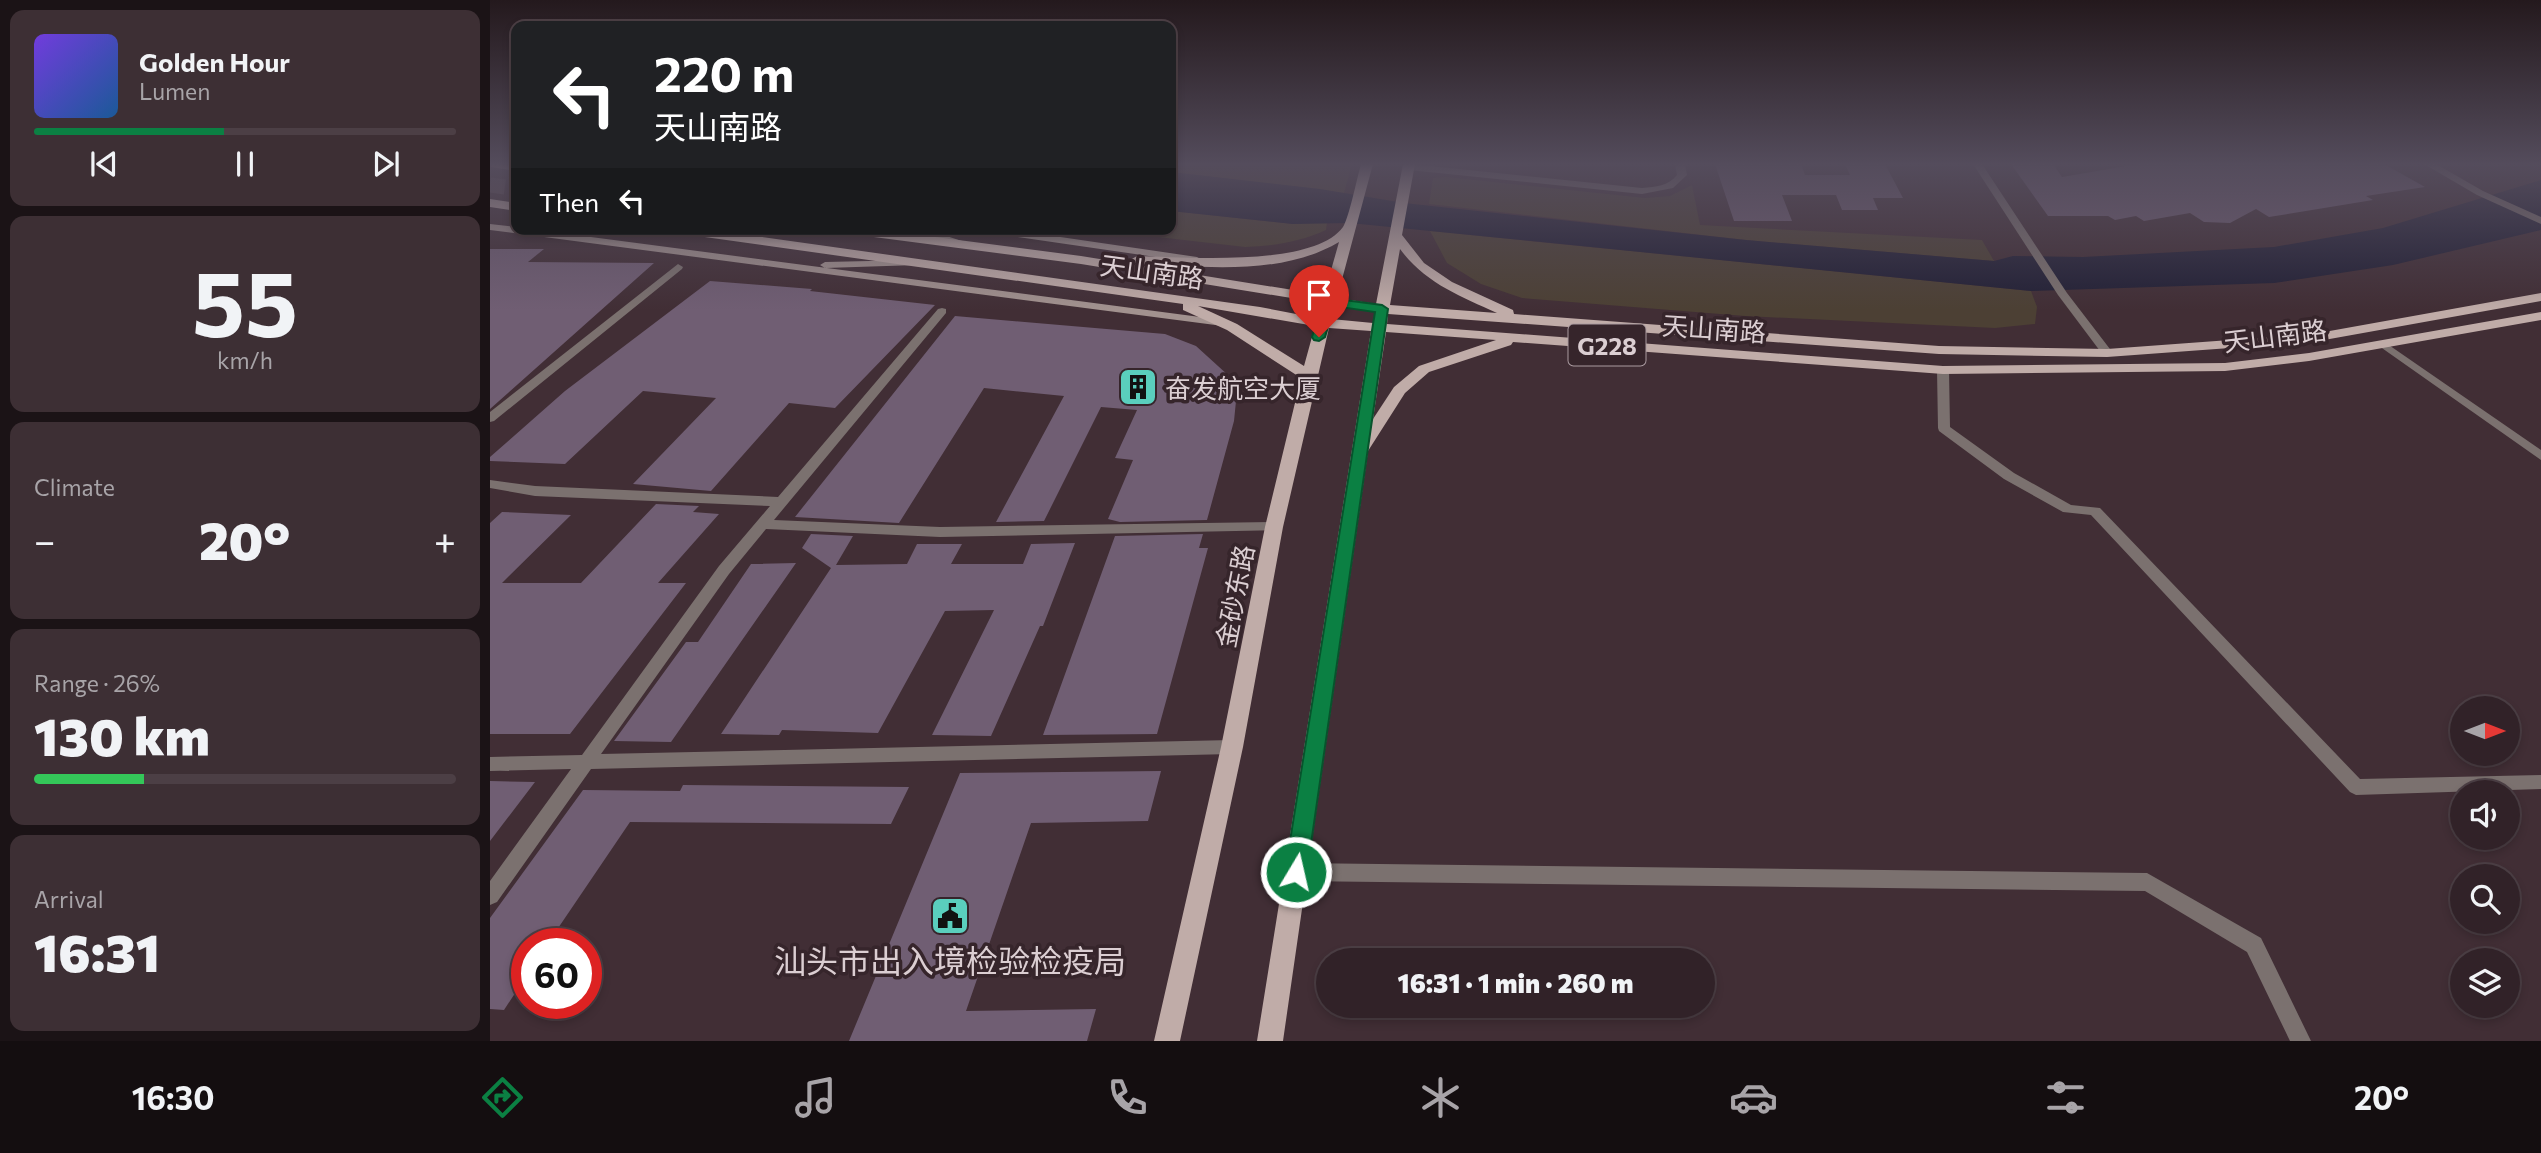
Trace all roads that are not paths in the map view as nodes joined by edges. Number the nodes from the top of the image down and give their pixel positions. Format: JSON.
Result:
{"nodes":[{"id":1,"x":1355,"y":213,"type":"edge"},
{"id":2,"x":1401,"y":213,"type":"edge"},
{"id":3,"x":2009,"y":213,"type":"edge"},
{"id":4,"x":2523,"y":213,"type":"edge"},
{"id":5,"x":2541,"y":221,"type":"edge"},
{"id":6,"x":490,"y":227,"type":"edge"},
{"id":7,"x":1350,"y":228,"type":"junction"},
{"id":8,"x":511,"y":230,"type":"edge"},
{"id":9,"x":1397,"y":234,"type":"junction"},
{"id":10,"x":550,"y":235,"type":"edge"},
{"id":11,"x":719,"y":235,"type":"edge"},
{"id":12,"x":890,"y":235,"type":"edge"},
{"id":13,"x":934,"y":235,"type":"edge"},
{"id":14,"x":1024,"y":235,"type":"edge"},
{"id":15,"x":968,"y":245,"type":"junction"},
{"id":16,"x":1081,"y":260,"type":"junction"},
{"id":17,"x":1202,"y":261,"type":"junction"},
{"id":18,"x":919,"y":263,"type":"junction"},
{"id":19,"x":773,"y":265,"type":"junction"},
{"id":20,"x":678,"y":267,"type":"dead end"},
{"id":21,"x":2541,"y":297,"type":"edge"},
{"id":22,"x":1169,"y":298,"type":"junction"},
{"id":23,"x":1329,"y":302,"type":"junction"},
{"id":24,"x":942,"y":312,"type":"dead end"},
{"id":25,"x":2541,"y":316,"type":"edge"},
{"id":26,"x":1381,"y":319,"type":"junction"},
{"id":27,"x":1525,"y":320,"type":"junction"},
{"id":28,"x":1223,"y":323,"type":"junction"},
{"id":29,"x":1322,"y":323,"type":"junction"},
{"id":30,"x":1518,"y":338,"type":"junction"},
{"id":31,"x":2383,"y":344,"type":"junction"},
{"id":32,"x":2107,"y":353,"type":"junction"},
{"id":33,"x":1943,"y":370,"type":"junction"},
{"id":34,"x":1309,"y":376,"type":"junction"},
{"id":35,"x":490,"y":418,"type":"edge"},
{"id":36,"x":1359,"y":456,"type":"junction"},
{"id":37,"x":2541,"y":456,"type":"edge"},
{"id":38,"x":490,"y":484,"type":"edge"},
{"id":39,"x":780,"y":502,"type":"junction"},
{"id":40,"x":763,"y":524,"type":"junction"},
{"id":41,"x":1274,"y":527,"type":"junction"},
{"id":42,"x":1231,"y":747,"type":"junction"},
{"id":43,"x":585,"y":763,"type":"junction"},
{"id":44,"x":490,"y":764,"type":"edge"},
{"id":45,"x":2541,"y":782,"type":"edge"},
{"id":46,"x":1296,"y":872,"type":"junction"},
{"id":47,"x":490,"y":896,"type":"edge"},
{"id":48,"x":1167,"y":1041,"type":"edge"},
{"id":49,"x":1270,"y":1041,"type":"edge"},
{"id":50,"x":2301,"y":1041,"type":"edge"}],
"edges":[{"from":1,"to":7,"type":"main road","name":"金砂东路"},
{"from":2,"to":9,"type":"main road"},
{"from":3,"to":32,"type":"street"},
{"from":4,"to":5,"type":"street"},
{"from":6,"to":8,"type":"main road"},
{"from":7,"to":17,"type":"main road"},
{"from":7,"to":23,"type":"main road","name":"金砂东路"},
{"from":9,"to":26,"type":"main road"},
{"from":9,"to":27,"type":"main road"},
{"from":10,"to":19,"type":"main road"},
{"from":11,"to":18,"type":"main road","name":"天山南路","number":"G228"},
{"from":12,"to":15,"type":"main road","name":"天山南路","number":"G228"},
{"from":13,"to":15,"type":"main road","name":"天山南路"},
{"from":14,"to":17,"type":"main road","name":"天山南路"},
{"from":15,"to":16,"type":"main road","name":"天山南路","number":"G228"},
{"from":16,"to":17,"type":"main road"},
{"from":16,"to":23,"type":"main road","name":"天山南路","number":"G228"},
{"from":18,"to":19,"type":"main road"},
{"from":18,"to":22,"type":"main road","name":"天山南路","number":"G228"},
{"from":19,"to":28,"type":"main road"},
{"from":20,"to":35,"type":"street"},
{"from":21,"to":32,"type":"main road","name":"天山南路","number":"G228"},
{"from":22,"to":28,"type":"main road"},
{"from":22,"to":29,"type":"main road","name":"天山南路","number":"G228"},
{"from":23,"to":26,"type":"main road","name":"天山南路","number":"G228"},
{"from":23,"to":29,"type":"main road","name":"金砂东路"},
{"from":24,"to":39,"type":"street"},
{"from":25,"to":31,"type":"main road","name":"天山南路","number":"G228"},
{"from":26,"to":27,"type":"main road","name":"天山南路","number":"G228"},
{"from":26,"to":29,"type":"main road","name":"天山南路","number":"G228"},
{"from":26,"to":30,"type":"main road","name":"天山南路","number":"G228"},
{"from":26,"to":36,"type":"main road"},
{"from":27,"to":32,"type":"main road","name":"天山南路","number":"G228"},
{"from":28,"to":34,"type":"main road"},
{"from":29,"to":34,"type":"main road","name":"金砂东路"},
{"from":30,"to":33,"type":"main road","name":"天山南路","number":"G228"},
{"from":30,"to":36,"type":"main road"},
{"from":31,"to":33,"type":"main road","name":"天山南路","number":"G228"},
{"from":31,"to":37,"type":"street"},
{"from":33,"to":45,"type":"street"},
{"from":34,"to":41,"type":"main road","name":"金砂东路"},
{"from":36,"to":46,"type":"main road"},
{"from":38,"to":39,"type":"street"},
{"from":39,"to":40,"type":"street"},
{"from":40,"to":41,"type":"street"},
{"from":40,"to":43,"type":"street"},
{"from":41,"to":42,"type":"main road","name":"金砂东路"},
{"from":42,"to":43,"type":"street"},
{"from":42,"to":48,"type":"main road","name":"金砂东路"},
{"from":43,"to":44,"type":"street"},
{"from":43,"to":47,"type":"street"},
{"from":46,"to":49,"type":"main road"},
{"from":46,"to":50,"type":"street"}]}
